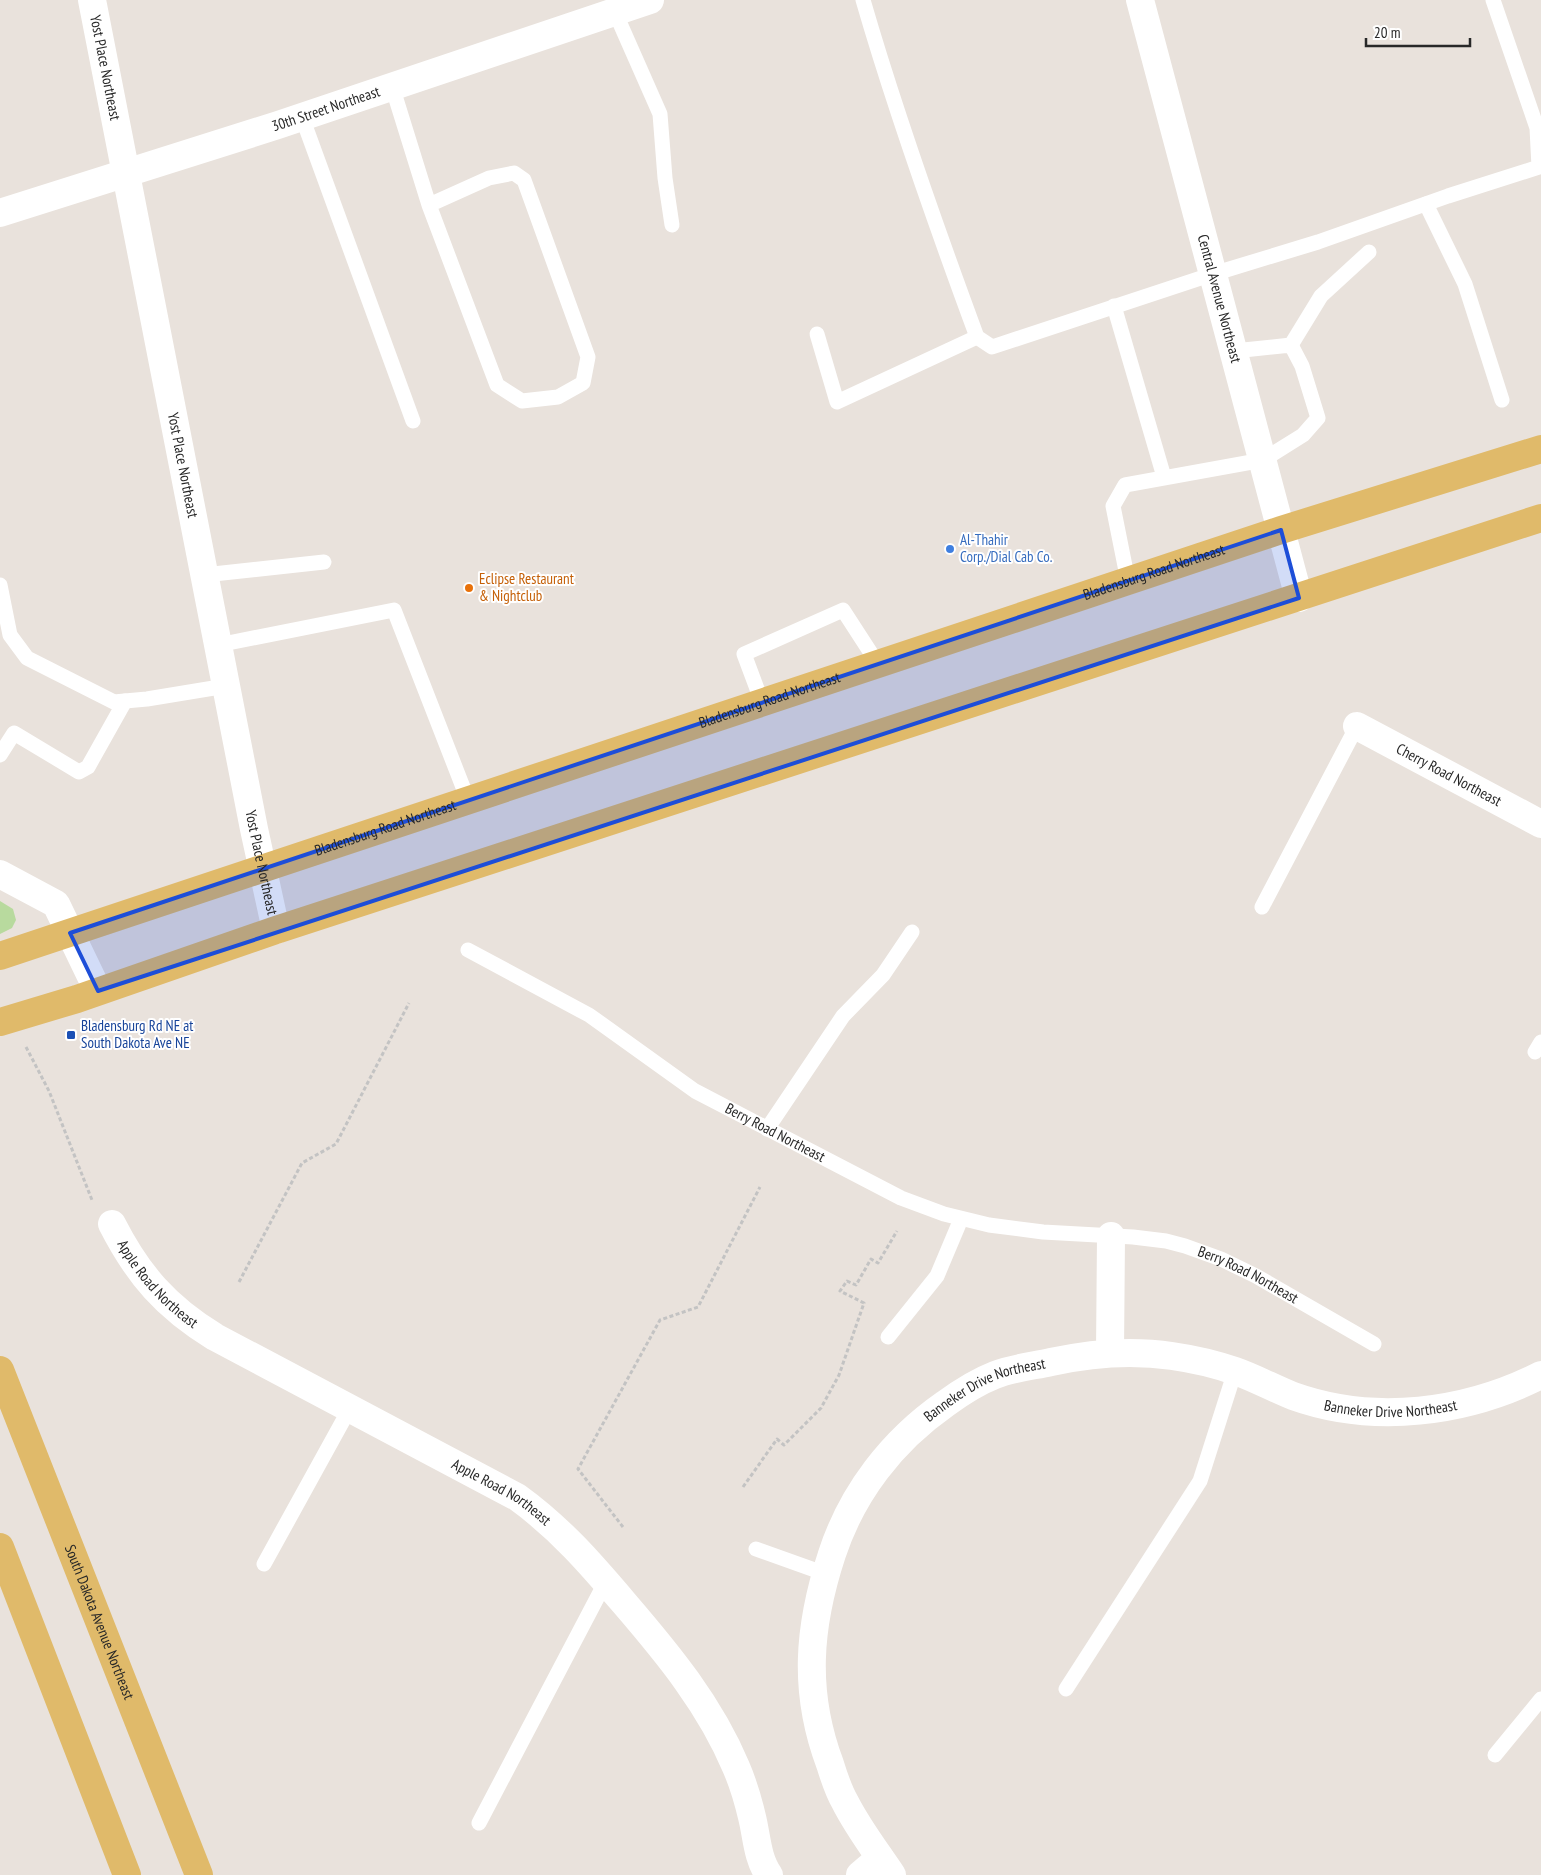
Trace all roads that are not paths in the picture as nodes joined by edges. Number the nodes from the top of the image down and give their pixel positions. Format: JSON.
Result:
{"nodes":[{"id":1,"x":92,"y":0,"type":"edge"},
{"id":2,"x":650,"y":0,"type":"edge"},
{"id":3,"x":863,"y":0,"type":"edge"},
{"id":4,"x":1140,"y":0,"type":"edge"},
{"id":5,"x":1493,"y":0,"type":"edge"},
{"id":6,"x":616,"y":12,"type":"junction"},
{"id":7,"x":392,"y":86,"type":"junction"},
{"id":8,"x":302,"y":117,"type":"junction"},
{"id":9,"x":125,"y":174,"type":"junction"},
{"id":10,"x":1426,"y":204,"type":"junction"},
{"id":11,"x":428,"y":205,"type":"junction"},
{"id":12,"x":0,"y":213,"type":"edge"},
{"id":13,"x":672,"y":225,"type":"dead end"},
{"id":14,"x":1370,"y":252,"type":"dead end"},
{"id":15,"x":1213,"y":274,"type":"junction"},
{"id":16,"x":1114,"y":306,"type":"junction"},
{"id":17,"x":817,"y":334,"type":"dead end"},
{"id":18,"x":977,"y":337,"type":"junction"},
{"id":19,"x":1291,"y":345,"type":"junction"},
{"id":20,"x":1234,"y":351,"type":"junction"},
{"id":21,"x":1502,"y":400,"type":"dead end"},
{"id":22,"x":413,"y":421,"type":"dead end"},
{"id":23,"x":1541,"y":449,"type":"edge"},
{"id":24,"x":1262,"y":460,"type":"junction"},
{"id":25,"x":1164,"y":477,"type":"junction"},
{"id":26,"x":1541,"y":518,"type":"edge"},
{"id":27,"x":1281,"y":530,"type":"junction"},
{"id":28,"x":324,"y":562,"type":"dead end"},
{"id":29,"x":204,"y":575,"type":"junction"},
{"id":30,"x":1128,"y":581,"type":"junction"},
{"id":31,"x":0,"y":584,"type":"edge"},
{"id":32,"x":1299,"y":598,"type":"junction"},
{"id":33,"x":218,"y":645,"type":"junction"},
{"id":34,"x":878,"y":664,"type":"junction"},
{"id":35,"x":226,"y":686,"type":"junction"},
{"id":36,"x":124,"y":701,"type":"junction"},
{"id":37,"x":762,"y":702,"type":"junction"},
{"id":38,"x":1357,"y":726,"type":"joint"},
{"id":39,"x":0,"y":755,"type":"edge"},
{"id":40,"x":468,"y":800,"type":"junction"},
{"id":41,"x":1541,"y":824,"type":"edge"},
{"id":42,"x":263,"y":868,"type":"junction"},
{"id":43,"x":0,"y":874,"type":"edge"},
{"id":44,"x":1262,"y":908,"type":"dead end"},
{"id":45,"x":276,"y":930,"type":"junction"},
{"id":46,"x":912,"y":932,"type":"dead end"},
{"id":47,"x":70,"y":933,"type":"junction"},
{"id":48,"x":468,"y":950,"type":"dead end"},
{"id":49,"x":0,"y":956,"type":"edge"},
{"id":50,"x":98,"y":991,"type":"junction"},
{"id":51,"x":0,"y":1022,"type":"edge"},
{"id":52,"x":767,"y":1129,"type":"junction"},
{"id":53,"x":103,"y":1216,"type":"road end"},
{"id":54,"x":961,"y":1219,"type":"junction"},
{"id":55,"x":1111,"y":1236,"type":"junction"},
{"id":56,"x":888,"y":1337,"type":"dead end"},
{"id":57,"x":1374,"y":1344,"type":"dead end"},
{"id":58,"x":1110,"y":1353,"type":"junction"},
{"id":59,"x":0,"y":1370,"type":"edge"},
{"id":60,"x":1235,"y":1371,"type":"junction"},
{"id":61,"x":1541,"y":1374,"type":"edge"},
{"id":62,"x":350,"y":1408,"type":"junction"},
{"id":63,"x":0,"y":1547,"type":"edge"},
{"id":64,"x":756,"y":1548,"type":"dead end"},
{"id":65,"x":264,"y":1564,"type":"dead end"},
{"id":66,"x":826,"y":1574,"type":"junction"},
{"id":67,"x":606,"y":1581,"type":"junction"},
{"id":68,"x":1066,"y":1689,"type":"dead end"},
{"id":69,"x":1541,"y":1699,"type":"edge"},
{"id":70,"x":1495,"y":1755,"type":"dead end"},
{"id":71,"x":479,"y":1823,"type":"dead end"},
{"id":72,"x":886,"y":1866,"type":"edge"},
{"id":73,"x":195,"y":1874,"type":"edge"},
{"id":74,"x":127,"y":1875,"type":"edge"},
{"id":75,"x":769,"y":1875,"type":"edge"},
{"id":76,"x":860,"y":1875,"type":"edge"}],
"edges":[{"from":1,"to":9,"type":"street","name":"Yost Place Northeast"},
{"from":2,"to":6,"type":"street","name":"30th Street Northeast"},
{"from":3,"to":18,"type":"lane"},
{"from":4,"to":15,"type":"street","name":"Central Avenue Northeast"},
{"from":5,"to":10,"type":"lane"},
{"from":6,"to":7,"type":"street","name":"30th Street Northeast"},
{"from":6,"to":13,"type":"lane"},
{"from":7,"to":8,"type":"street","name":"30th Street Northeast"},
{"from":7,"to":11,"type":"lane"},
{"from":8,"to":9,"type":"street","name":"30th Street Northeast"},
{"from":8,"to":22,"type":"lane"},
{"from":9,"to":12,"type":"street","name":"30th Street Northeast"},
{"from":9,"to":29,"type":"street","name":"Yost Place Northeast"},
{"from":10,"to":15,"type":"lane"},
{"from":10,"to":21,"type":"lane"},
{"from":11,"to":11,"type":"lane"},
{"from":14,"to":19,"type":"lane"},
{"from":15,"to":16,"type":"lane"},
{"from":15,"to":20,"type":"street","name":"Central Avenue Northeast"},
{"from":16,"to":18,"type":"lane"},
{"from":16,"to":25,"type":"lane"},
{"from":17,"to":18,"type":"lane"},
{"from":19,"to":20,"type":"lane"},
{"from":19,"to":24,"type":"lane"},
{"from":20,"to":24,"type":"street","name":"Central Avenue Northeast"},
{"from":23,"to":27,"type":"main road","name":"Bladensburg Road Northeast"},
{"from":24,"to":25,"type":"lane"},
{"from":24,"to":27,"type":"street","name":"Central Avenue Northeast"},
{"from":25,"to":30,"type":"lane"},
{"from":26,"to":32,"type":"main road"},
{"from":27,"to":30,"type":"main road","name":"Bladensburg Road Northeast"},
{"from":27,"to":32,"type":"street","name":"Central Avenue Northeast"},
{"from":28,"to":29,"type":"lane"},
{"from":29,"to":33,"type":"street","name":"Yost Place Northeast"},
{"from":30,"to":34,"type":"main road","name":"Bladensburg Road Northeast"},
{"from":31,"to":36,"type":"lane"},
{"from":32,"to":45,"type":"main road"},
{"from":33,"to":35,"type":"street","name":"Yost Place Northeast"},
{"from":33,"to":40,"type":"lane"},
{"from":34,"to":37,"type":"main road","name":"Bladensburg Road Northeast"},
{"from":34,"to":37,"type":"lane"},
{"from":35,"to":36,"type":"lane"},
{"from":35,"to":42,"type":"street","name":"Yost Place Northeast"},
{"from":36,"to":39,"type":"lane"},
{"from":37,"to":40,"type":"main road","name":"Bladensburg Road Northeast"},
{"from":38,"to":41,"type":"street","name":"Cherry Road Northeast"},
{"from":38,"to":44,"type":"lane"},
{"from":40,"to":42,"type":"main road","name":"Bladensburg Road Northeast"},
{"from":42,"to":45,"type":"street","name":"Yost Place Northeast"},
{"from":42,"to":47,"type":"main road","name":"Bladensburg Road Northeast"},
{"from":43,"to":47,"type":"street"},
{"from":45,"to":50,"type":"main road"},
{"from":46,"to":52,"type":"lane"},
{"from":47,"to":49,"type":"main road","name":"Bladensburg Road Northeast"},
{"from":47,"to":50,"type":"street"},
{"from":48,"to":52,"type":"lane","name":"Berry Road Northeast"},
{"from":50,"to":51,"type":"main road"},
{"from":52,"to":54,"type":"lane","name":"Berry Road Northeast"},
{"from":53,"to":62,"type":"street","name":"Apple Road Northeast"},
{"from":54,"to":55,"type":"lane","name":"Berry Road Northeast"},
{"from":54,"to":56,"type":"lane"},
{"from":55,"to":57,"type":"lane","name":"Berry Road Northeast"},
{"from":55,"to":58,"type":"street"},
{"from":58,"to":60,"type":"street","name":"Banneker Drive Northeast"},
{"from":58,"to":66,"type":"street","name":"Banneker Drive Northeast"},
{"from":59,"to":73,"type":"main road","name":"South Dakota Avenue Northeast"},
{"from":60,"to":61,"type":"street","name":"Banneker Drive Northeast"},
{"from":60,"to":68,"type":"lane"},
{"from":62,"to":65,"type":"lane"},
{"from":62,"to":67,"type":"street","name":"Apple Road Northeast"},
{"from":63,"to":74,"type":"main road"},
{"from":64,"to":66,"type":"lane"},
{"from":66,"to":72,"type":"street","name":"Banneker Drive Northeast"},
{"from":67,"to":71,"type":"lane"},
{"from":67,"to":75,"type":"street","name":"Apple Road Northeast"},
{"from":69,"to":70,"type":"lane"},
{"from":72,"to":76,"type":"street"}]}
